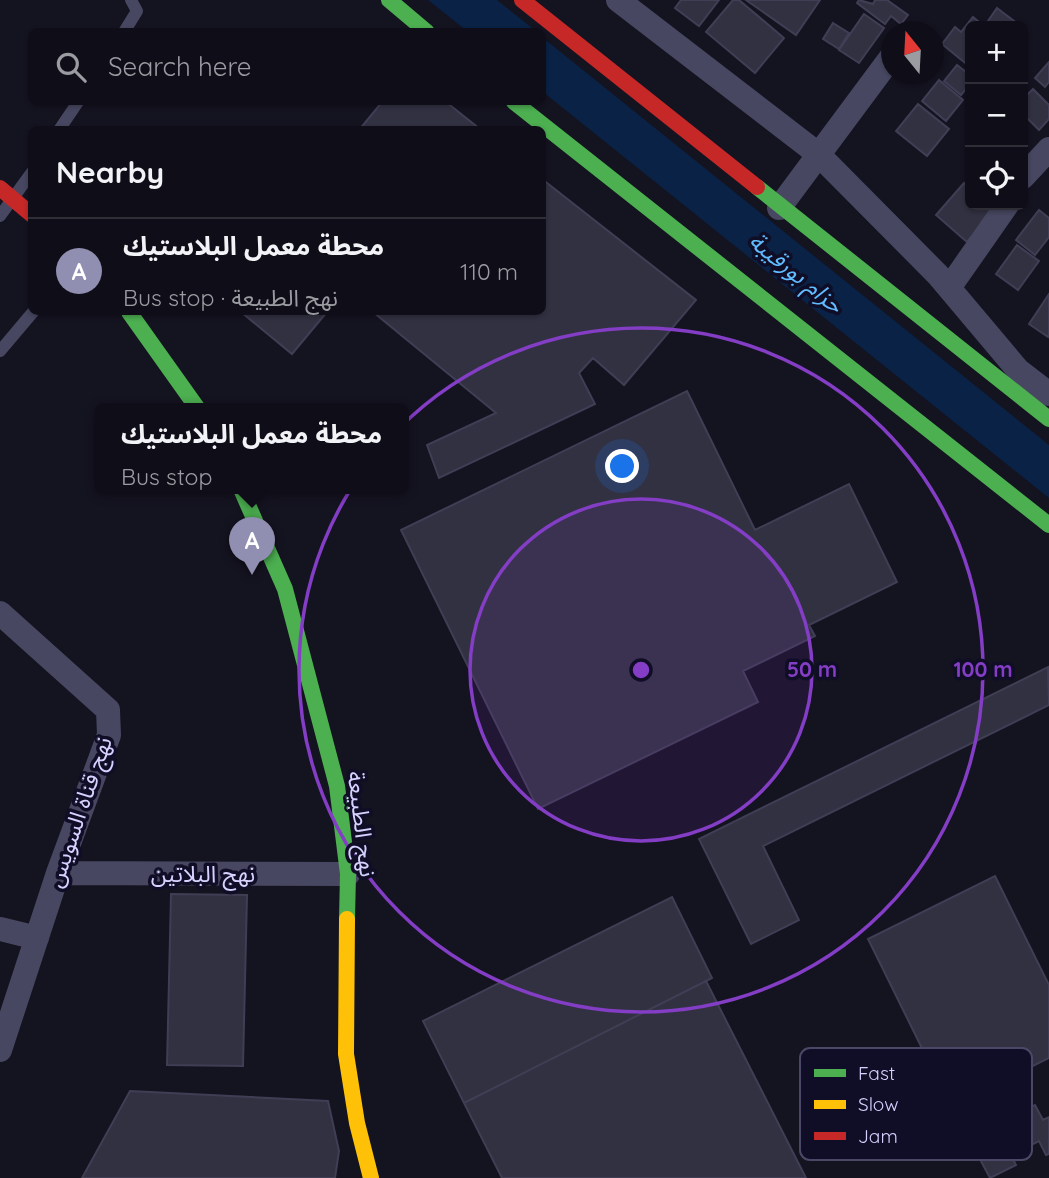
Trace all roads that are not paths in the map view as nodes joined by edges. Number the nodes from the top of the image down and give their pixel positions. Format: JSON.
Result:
{"nodes":[{"id":1,"x":131,"y":0,"type":"edge"},
{"id":2,"x":389,"y":0,"type":"edge"},
{"id":3,"x":522,"y":0,"type":"edge"},
{"id":4,"x":618,"y":0,"type":"edge"},
{"id":5,"x":126,"y":28,"type":"edge"},
{"id":6,"x":422,"y":28,"type":"edge"},
{"id":7,"x":881,"y":69,"type":"edge"},
{"id":8,"x":76,"y":105,"type":"edge"},
{"id":9,"x":518,"y":105,"type":"edge"},
{"id":10,"x":63,"y":126,"type":"edge"},
{"id":11,"x":544,"y":126,"type":"edge"},
{"id":12,"x":546,"y":127,"type":"edge"},
{"id":13,"x":1049,"y":149,"type":"edge"},
{"id":14,"x":818,"y":154,"type":"junction"},
{"id":15,"x":1028,"y":172,"type":"edge"},
{"id":16,"x":28,"y":178,"type":"edge"},
{"id":17,"x":0,"y":188,"type":"edge"},
{"id":18,"x":14,"y":198,"type":"junction"},
{"id":19,"x":779,"y":208,"type":"junction"},
{"id":20,"x":1003,"y":210,"type":"edge"},
{"id":21,"x":28,"y":211,"type":"edge"},
{"id":22,"x":0,"y":216,"type":"edge"},
{"id":23,"x":948,"y":288,"type":"junction"},
{"id":24,"x":30,"y":315,"type":"edge"},
{"id":25,"x":131,"y":315,"type":"edge"},
{"id":26,"x":0,"y":351,"type":"edge"},
{"id":27,"x":1049,"y":394,"type":"edge"},
{"id":28,"x":194,"y":403,"type":"edge"},
{"id":29,"x":1049,"y":419,"type":"edge"},
{"id":30,"x":244,"y":494,"type":"edge"},
{"id":31,"x":1049,"y":525,"type":"edge"},
{"id":32,"x":2,"y":618,"type":"edge"},
{"id":33,"x":58,"y":873,"type":"junction"},
{"id":34,"x":348,"y":874,"type":"junction"},
{"id":35,"x":0,"y":929,"type":"edge"},
{"id":36,"x":37,"y":938,"type":"junction"},
{"id":37,"x":0,"y":1050,"type":"edge"},
{"id":38,"x":372,"y":1178,"type":"edge"}],
"edges":[{"from":1,"to":5,"type":"lane"},
{"from":2,"to":6,"type":"main road"},
{"from":3,"to":19,"type":"main road"},
{"from":4,"to":14,"type":"street"},
{"from":7,"to":14,"type":"street"},
{"from":8,"to":10,"type":"lane"},
{"from":9,"to":11,"type":"main road"},
{"from":12,"to":31,"type":"main road"},
{"from":13,"to":15,"type":"street"},
{"from":14,"to":19,"type":"street"},
{"from":14,"to":23,"type":"street"},
{"from":16,"to":18,"type":"lane"},
{"from":17,"to":18,"type":"main road"},
{"from":18,"to":21,"type":"main road"},
{"from":18,"to":22,"type":"lane"},
{"from":19,"to":29,"type":"main road"},
{"from":20,"to":23,"type":"street"},
{"from":23,"to":27,"type":"street"},
{"from":24,"to":26,"type":"lane"},
{"from":25,"to":28,"type":"main road"},
{"from":30,"to":34,"type":"main road","name":"نهج الطبيعة"},
{"from":32,"to":33,"type":"street","name":"نهج قناة السويس"},
{"from":33,"to":34,"type":"street","name":"نهج البلاتين"},
{"from":33,"to":36,"type":"street","name":"نهج قناة السويس"},
{"from":34,"to":38,"type":"main road","name":"نهج الطبيعة"},
{"from":35,"to":36,"type":"street"},
{"from":36,"to":37,"type":"street","name":"نهج قناة السويس"}]}
